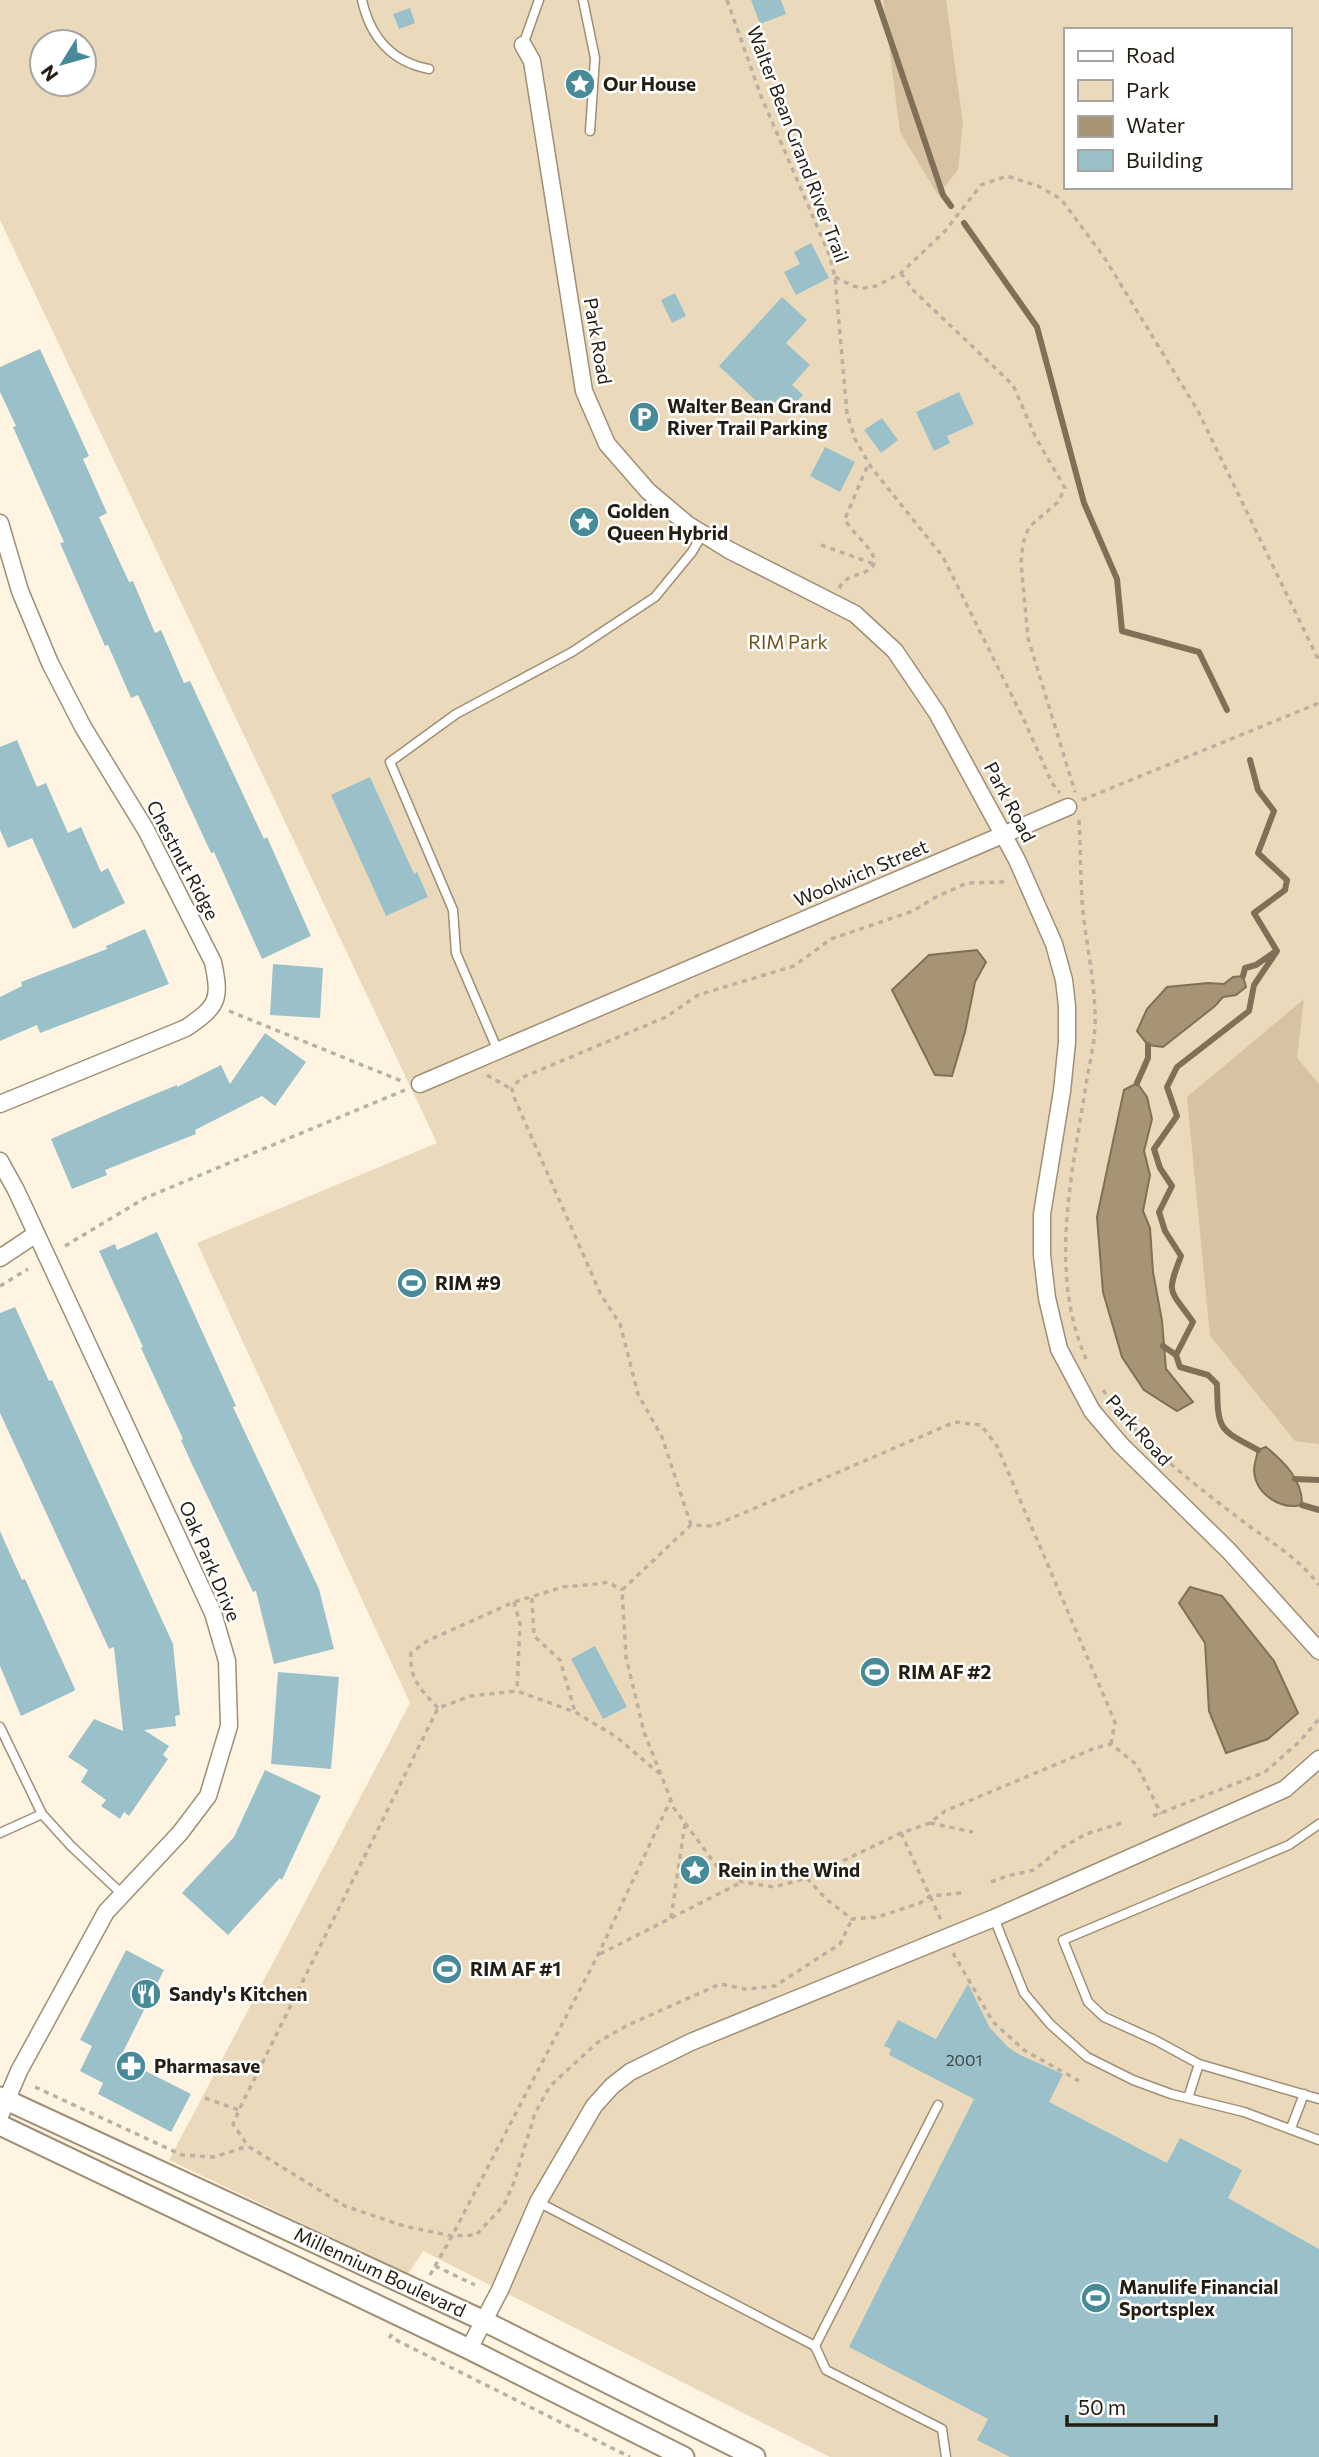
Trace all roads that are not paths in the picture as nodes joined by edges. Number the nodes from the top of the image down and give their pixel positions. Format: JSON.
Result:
{"nodes":[{"id":1,"x":362,"y":0,"type":"edge"},
{"id":2,"x":539,"y":0,"type":"edge"},
{"id":3,"x":583,"y":0,"type":"edge"},
{"id":4,"x":523,"y":45,"type":"joint"},
{"id":5,"x":429,"y":69,"type":"dead end"},
{"id":6,"x":590,"y":131,"type":"dead end"},
{"id":7,"x":0,"y":523,"type":"edge"},
{"id":8,"x":703,"y":533,"type":"junction"},
{"id":9,"x":1073,"y":805,"type":"road end"},
{"id":10,"x":1005,"y":835,"type":"junction"},
{"id":11,"x":498,"y":1051,"type":"junction"},
{"id":12,"x":417,"y":1085,"type":"road end"},
{"id":13,"x":0,"y":1104,"type":"edge"},
{"id":14,"x":0,"y":1161,"type":"edge"},
{"id":15,"x":36,"y":1234,"type":"junction"},
{"id":16,"x":0,"y":1258,"type":"edge"},
{"id":17,"x":1319,"y":1651,"type":"edge"},
{"id":18,"x":0,"y":1727,"type":"edge"},
{"id":19,"x":1319,"y":1759,"type":"edge"},
{"id":20,"x":42,"y":1814,"type":"junction"},
{"id":21,"x":1319,"y":1824,"type":"edge"},
{"id":22,"x":0,"y":1833,"type":"edge"},
{"id":23,"x":122,"y":1894,"type":"junction"},
{"id":24,"x":994,"y":1918,"type":"junction"},
{"id":25,"x":1199,"y":2064,"type":"junction"},
{"id":26,"x":1304,"y":2094,"type":"junction"},
{"id":27,"x":1188,"y":2098,"type":"junction"},
{"id":28,"x":1319,"y":2099,"type":"edge"},
{"id":29,"x":2,"y":2104,"type":"edge"},
{"id":30,"x":939,"y":2105,"type":"dead end"},
{"id":31,"x":0,"y":2126,"type":"edge"},
{"id":32,"x":1291,"y":2128,"type":"junction"},
{"id":33,"x":1319,"y":2140,"type":"edge"},
{"id":34,"x":538,"y":2202,"type":"junction"},
{"id":35,"x":482,"y":2320,"type":"junction"},
{"id":36,"x":815,"y":2346,"type":"junction"},
{"id":37,"x":468,"y":2349,"type":"junction"},
{"id":38,"x":684,"y":2457,"type":"edge"},
{"id":39,"x":755,"y":2457,"type":"edge"},
{"id":40,"x":946,"y":2457,"type":"edge"}],
"edges":[{"from":1,"to":5,"type":"lane"},
{"from":2,"to":4,"type":"lane"},
{"from":3,"to":6,"type":"lane"},
{"from":4,"to":8,"type":"street","name":"Park Road"},
{"from":7,"to":13,"type":"street","name":"Chestnut Ridge"},
{"from":8,"to":10,"type":"street","name":"Park Road"},
{"from":8,"to":11,"type":"lane"},
{"from":9,"to":10,"type":"street","name":"Woolwich Street"},
{"from":10,"to":11,"type":"street","name":"Woolwich Street"},
{"from":10,"to":17,"type":"street","name":"Park Road"},
{"from":11,"to":12,"type":"street","name":"Woolwich Street"},
{"from":14,"to":15,"type":"street","name":"Oak Park Drive"},
{"from":15,"to":16,"type":"street"},
{"from":15,"to":23,"type":"street","name":"Oak Park Drive"},
{"from":18,"to":20,"type":"lane"},
{"from":19,"to":24,"type":"street"},
{"from":20,"to":22,"type":"lane"},
{"from":20,"to":23,"type":"lane"},
{"from":21,"to":25,"type":"lane"},
{"from":23,"to":29,"type":"street","name":"Oak Park Drive"},
{"from":24,"to":27,"type":"lane"},
{"from":24,"to":34,"type":"street"},
{"from":25,"to":26,"type":"lane"},
{"from":25,"to":27,"type":"lane"},
{"from":26,"to":28,"type":"lane"},
{"from":26,"to":32,"type":"lane"},
{"from":27,"to":32,"type":"lane"},
{"from":29,"to":35,"type":"street","name":"Millennium Boulevard"},
{"from":30,"to":36,"type":"lane"},
{"from":31,"to":37,"type":"street","name":"Millennium Boulevard"},
{"from":32,"to":33,"type":"lane"},
{"from":34,"to":35,"type":"street"},
{"from":34,"to":36,"type":"lane"},
{"from":35,"to":37,"type":"street"},
{"from":35,"to":39,"type":"street","name":"Millennium Boulevard"},
{"from":36,"to":40,"type":"lane"},
{"from":37,"to":38,"type":"street","name":"Millennium Boulevard"}]}
